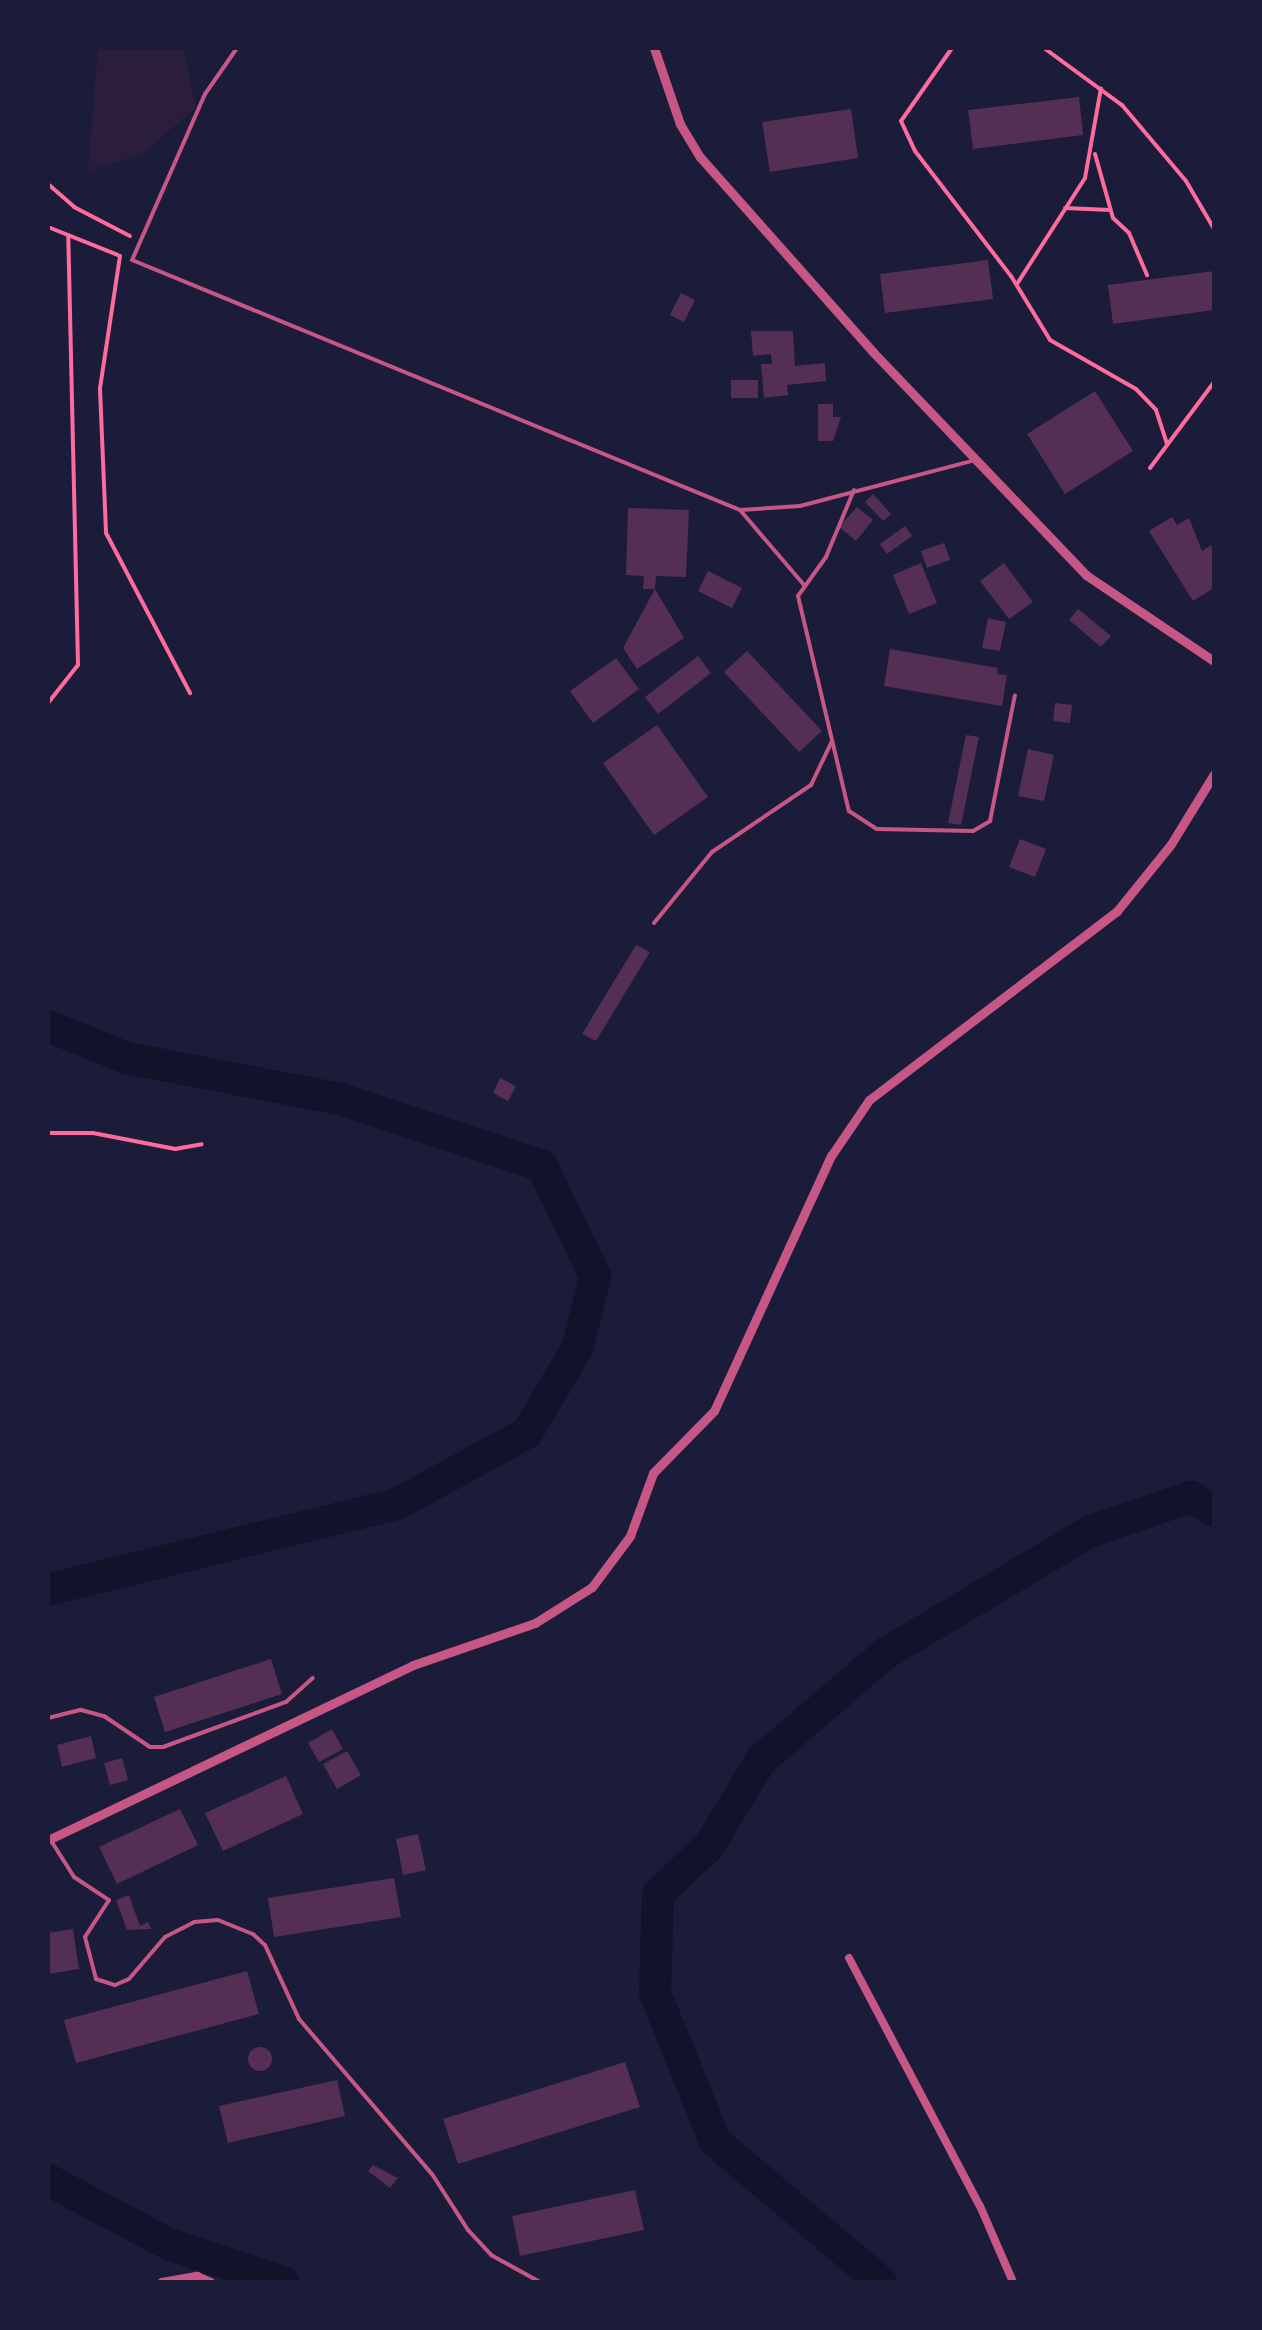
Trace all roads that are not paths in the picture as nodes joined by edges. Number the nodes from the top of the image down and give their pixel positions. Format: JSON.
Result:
{"nodes":[{"id":1,"x":237,"y":48,"type":"edge"},
{"id":2,"x":654,"y":48,"type":"edge"},
{"id":3,"x":975,"y":460,"type":"junction"},
{"id":4,"x":854,"y":490,"type":"junction"},
{"id":5,"x":740,"y":510,"type":"junction"},
{"id":6,"x":804,"y":585,"type":"junction"},
{"id":7,"x":1214,"y":660,"type":"edge"},
{"id":8,"x":1016,"y":694,"type":"dead end"},
{"id":9,"x":832,"y":741,"type":"junction"},
{"id":10,"x":1214,"y":774,"type":"edge"},
{"id":11,"x":654,"y":924,"type":"dead end"},
{"id":12,"x":313,"y":1678,"type":"dead end"},
{"id":13,"x":48,"y":1718,"type":"edge"},
{"id":14,"x":49,"y":1840,"type":"edge"},
{"id":15,"x":849,"y":1958,"type":"dead end"},
{"id":16,"x":162,"y":2282,"type":"edge"},
{"id":17,"x":211,"y":2282,"type":"edge"},
{"id":18,"x":540,"y":2282,"type":"edge"},
{"id":19,"x":1012,"y":2282,"type":"edge"}],
"edges":[{"from":1,"to":5,"type":"lane"},
{"from":2,"to":3,"type":"street"},
{"from":3,"to":4,"type":"lane"},
{"from":3,"to":7,"type":"street"},
{"from":4,"to":5,"type":"lane"},
{"from":4,"to":6,"type":"lane"},
{"from":5,"to":6,"type":"lane"},
{"from":6,"to":9,"type":"lane"},
{"from":8,"to":9,"type":"lane"},
{"from":9,"to":11,"type":"lane"},
{"from":10,"to":14,"type":"street"},
{"from":12,"to":13,"type":"lane"},
{"from":14,"to":18,"type":"lane"},
{"from":15,"to":19,"type":"street"},
{"from":16,"to":17,"type":"street"}]}
